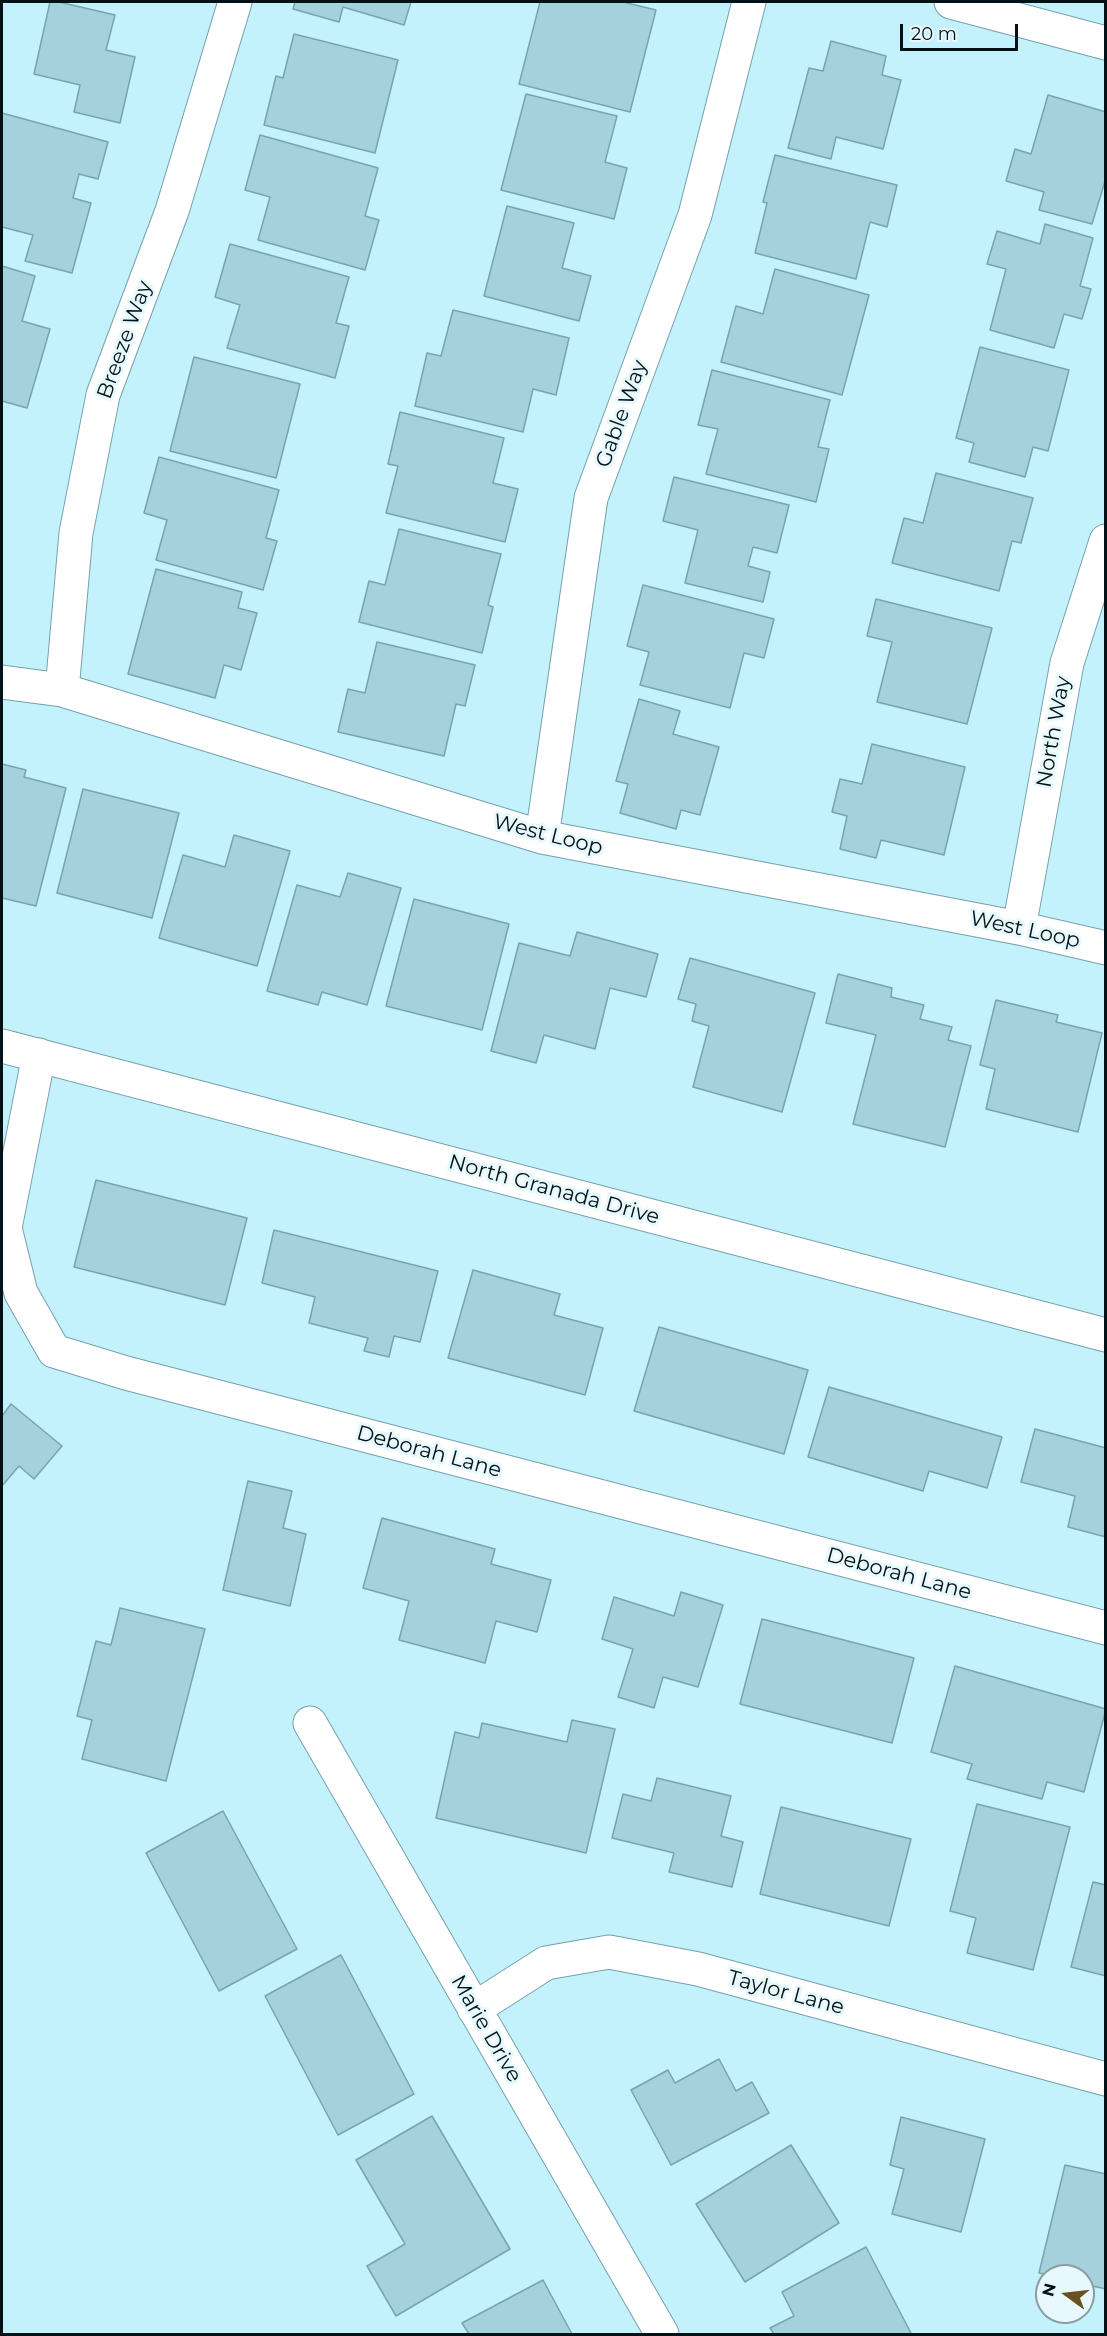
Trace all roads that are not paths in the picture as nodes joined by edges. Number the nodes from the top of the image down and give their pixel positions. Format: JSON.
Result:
{"nodes":[{"id":1,"x":235,"y":2,"type":"edge"},
{"id":2,"x":749,"y":2,"type":"edge"},
{"id":3,"x":951,"y":2,"type":"edge"},
{"id":4,"x":1106,"y":43,"type":"edge"},
{"id":5,"x":1106,"y":541,"type":"edge"},
{"id":6,"x":2,"y":682,"type":"edge"},
{"id":7,"x":62,"y":690,"type":"junction"},
{"id":8,"x":542,"y":837,"type":"junction"},
{"id":9,"x":1019,"y":928,"type":"junction"},
{"id":10,"x":1106,"y":948,"type":"edge"},
{"id":11,"x":2,"y":1046,"type":"edge"},
{"id":12,"x":39,"y":1055,"type":"junction"},
{"id":13,"x":1106,"y":1335,"type":"edge"},
{"id":14,"x":1106,"y":1628,"type":"edge"},
{"id":15,"x":310,"y":1723,"type":"dead end"},
{"id":16,"x":474,"y":2008,"type":"junction"},
{"id":17,"x":1106,"y":2079,"type":"edge"},
{"id":18,"x":662,"y":2334,"type":"edge"}],
"edges":[{"from":1,"to":7,"type":"street","name":"Breeze Way"},
{"from":2,"to":8,"type":"street","name":"Gable Way"},
{"from":3,"to":4,"type":"street"},
{"from":5,"to":9,"type":"street","name":"North Way"},
{"from":6,"to":7,"type":"street","name":"West Loop"},
{"from":7,"to":8,"type":"street","name":"West Loop"},
{"from":8,"to":9,"type":"street","name":"West Loop"},
{"from":9,"to":10,"type":"street","name":"West Loop"},
{"from":11,"to":12,"type":"street","name":"North Granada Drive"},
{"from":12,"to":13,"type":"street","name":"North Granada Drive"},
{"from":12,"to":14,"type":"street","name":"Deborah Lane"},
{"from":15,"to":16,"type":"street","name":"Marie Drive"},
{"from":16,"to":17,"type":"street","name":"Taylor Lane"},
{"from":16,"to":18,"type":"street","name":"Marie Drive"}]}
